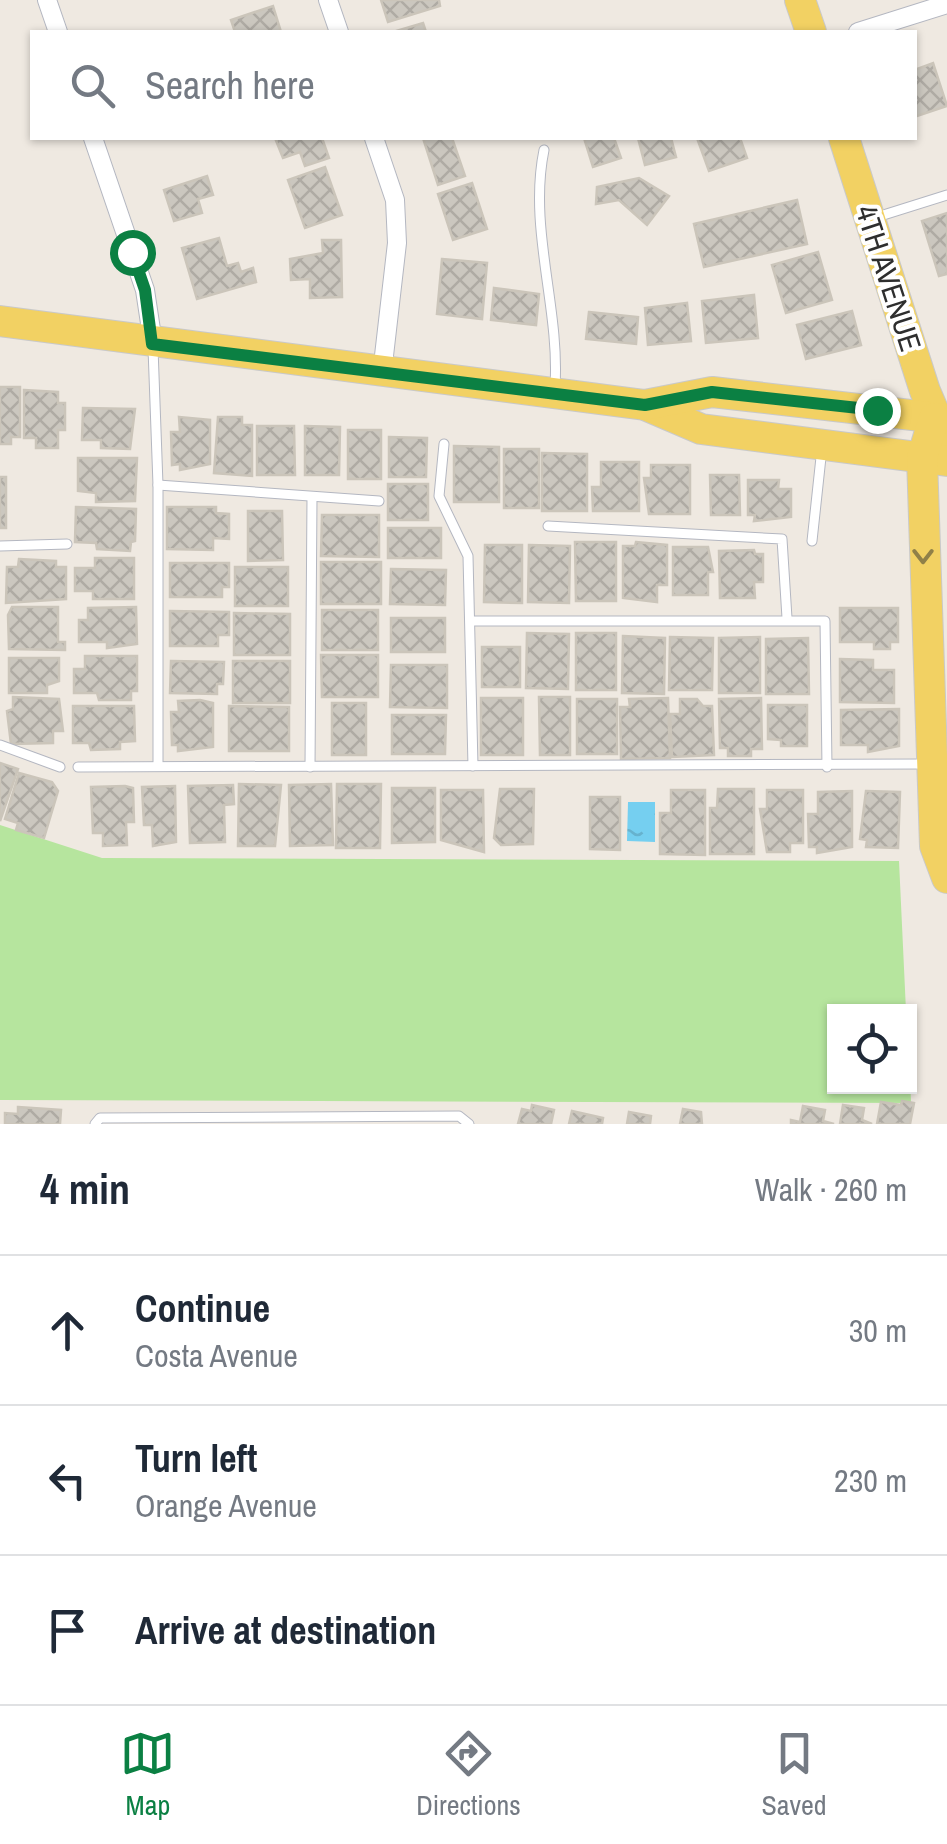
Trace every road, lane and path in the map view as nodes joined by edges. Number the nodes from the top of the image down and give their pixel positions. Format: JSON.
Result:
{"nodes":[{"id":1,"x":47,"y":0,"type":"edge"},
{"id":2,"x":328,"y":0,"type":"edge"},
{"id":3,"x":800,"y":0,"type":"edge"},
{"id":4,"x":947,"y":4,"type":"edge"},
{"id":5,"x":57,"y":30,"type":"edge"},
{"id":6,"x":338,"y":30,"type":"edge"},
{"id":7,"x":810,"y":30,"type":"edge"},
{"id":8,"x":864,"y":30,"type":"edge"},
{"id":9,"x":94,"y":140,"type":"edge"},
{"id":10,"x":375,"y":140,"type":"edge"},
{"id":11,"x":845,"y":140,"type":"edge"},
{"id":12,"x":544,"y":150,"type":"dead end"},
{"id":13,"x":947,"y":196,"type":"edge"},
{"id":14,"x":870,"y":220,"type":"junction"},
{"id":15,"x":0,"y":321,"type":"edge"},
{"id":16,"x":152,"y":344,"type":"junction"},
{"id":17,"x":382,"y":374,"type":"junction"},
{"id":18,"x":554,"y":394,"type":"junction"},
{"id":19,"x":645,"y":405,"type":"junction"},
{"id":20,"x":943,"y":425,"type":"edge"},
{"id":21,"x":444,"y":444,"type":"dead end"},
{"id":22,"x":822,"y":445,"type":"junction"},
{"id":23,"x":934,"y":460,"type":"edge"},
{"id":24,"x":158,"y":485,"type":"junction"},
{"id":25,"x":312,"y":498,"type":"junction"},
{"id":26,"x":379,"y":501,"type":"dead end"},
{"id":27,"x":548,"y":526,"type":"dead end"},
{"id":28,"x":812,"y":541,"type":"dead end"},
{"id":29,"x":67,"y":544,"type":"dead end"},
{"id":30,"x":0,"y":546,"type":"edge"},
{"id":31,"x":787,"y":618,"type":"junction"},
{"id":32,"x":472,"y":620,"type":"junction"},
{"id":33,"x":0,"y":745,"type":"edge"},
{"id":34,"x":933,"y":764,"type":"junction"},
{"id":35,"x":60,"y":766,"type":"dead end"},
{"id":36,"x":78,"y":766,"type":"dead end"},
{"id":37,"x":158,"y":766,"type":"junction"},
{"id":38,"x":310,"y":766,"type":"junction"},
{"id":39,"x":472,"y":766,"type":"junction"},
{"id":40,"x":827,"y":766,"type":"junction"},
{"id":41,"x":947,"y":878,"type":"edge"},
{"id":42,"x":95,"y":1124,"type":"edge"},
{"id":43,"x":468,"y":1124,"type":"edge"}],
"edges":[{"from":1,"to":5,"type":"street"},
{"from":2,"to":6,"type":"street"},
{"from":3,"to":7,"type":"main road"},
{"from":4,"to":8,"type":"street"},
{"from":9,"to":16,"type":"street"},
{"from":10,"to":17,"type":"street"},
{"from":11,"to":14,"type":"main road","name":"4TH AVENUE"},
{"from":12,"to":18,"type":"lane"},
{"from":13,"to":14,"type":"lane"},
{"from":14,"to":20,"type":"main road","name":"4TH AVENUE"},
{"from":15,"to":16,"type":"main road"},
{"from":16,"to":17,"type":"main road"},
{"from":16,"to":24,"type":"lane"},
{"from":17,"to":18,"type":"main road"},
{"from":18,"to":19,"type":"main road"},
{"from":19,"to":20,"type":"main road"},
{"from":19,"to":22,"type":"main road"},
{"from":20,"to":23,"type":"main road"},
{"from":21,"to":32,"type":"lane"},
{"from":22,"to":23,"type":"main road"},
{"from":22,"to":28,"type":"lane"},
{"from":23,"to":34,"type":"main road","one_way":true},
{"from":24,"to":25,"type":"lane"},
{"from":24,"to":37,"type":"lane"},
{"from":25,"to":26,"type":"lane"},
{"from":25,"to":38,"type":"lane"},
{"from":27,"to":31,"type":"lane"},
{"from":29,"to":30,"type":"lane"},
{"from":31,"to":32,"type":"lane"},
{"from":31,"to":40,"type":"lane"},
{"from":32,"to":39,"type":"lane"},
{"from":33,"to":35,"type":"lane"},
{"from":34,"to":40,"type":"lane"},
{"from":34,"to":41,"type":"main road"},
{"from":36,"to":37,"type":"lane"},
{"from":37,"to":38,"type":"lane"},
{"from":38,"to":39,"type":"lane"},
{"from":39,"to":40,"type":"lane"},
{"from":42,"to":43,"type":"lane"}]}
